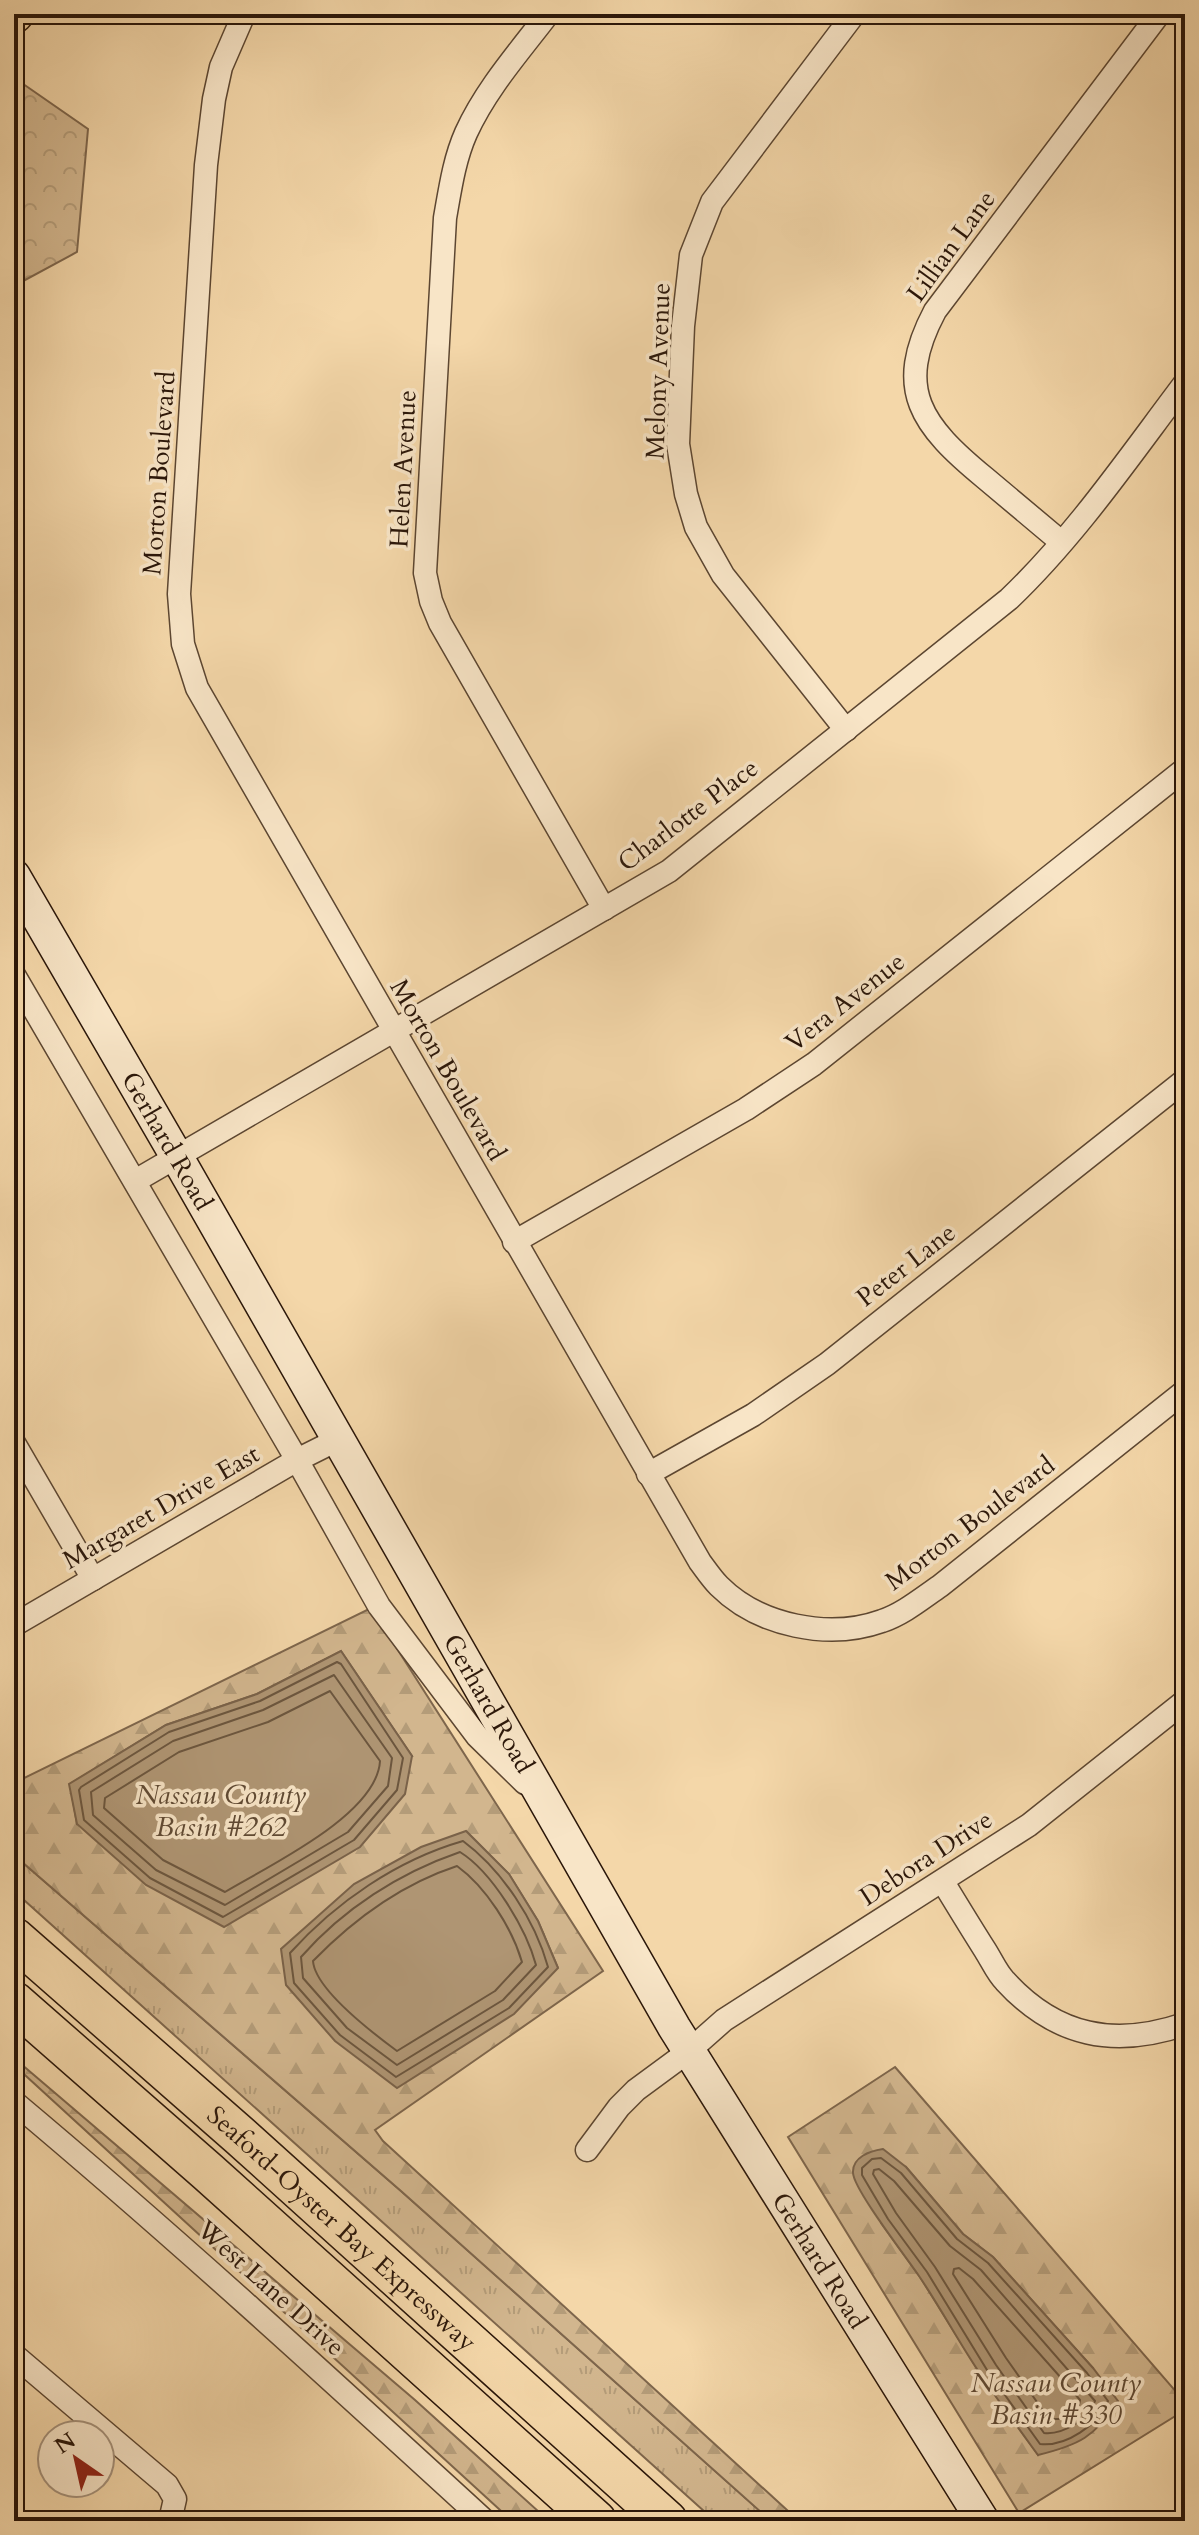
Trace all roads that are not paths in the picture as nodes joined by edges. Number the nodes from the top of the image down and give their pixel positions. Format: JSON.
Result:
{"nodes":[{"id":1,"x":244,"y":14,"type":"edge"},
{"id":2,"x":548,"y":14,"type":"edge"},
{"id":3,"x":854,"y":14,"type":"edge"},
{"id":4,"x":1159,"y":14,"type":"edge"},
{"id":5,"x":1185,"y":383,"type":"edge"},
{"id":6,"x":1060,"y":541,"type":"junction"},
{"id":7,"x":846,"y":730,"type":"junction"},
{"id":8,"x":1185,"y":769,"type":"edge"},
{"id":9,"x":14,"y":876,"type":"edge"},
{"id":10,"x":604,"y":909,"type":"junction"},
{"id":11,"x":19,"y":984,"type":"edge"},
{"id":12,"x":393,"y":1030,"type":"junction"},
{"id":13,"x":1185,"y":1080,"type":"edge"},
{"id":14,"x":177,"y":1157,"type":"junction"},
{"id":15,"x":135,"y":1181,"type":"junction"},
{"id":16,"x":514,"y":1242,"type":"junction"},
{"id":17,"x":1185,"y":1391,"type":"edge"},
{"id":18,"x":337,"y":1440,"type":"junction"},
{"id":19,"x":14,"y":1443,"type":"edge"},
{"id":20,"x":297,"y":1460,"type":"junction"},
{"id":21,"x":648,"y":1474,"type":"junction"},
{"id":22,"x":93,"y":1579,"type":"junction"},
{"id":23,"x":14,"y":1625,"type":"edge"},
{"id":24,"x":1185,"y":1701,"type":"edge"},
{"id":25,"x":544,"y":1801,"type":"junction"},
{"id":26,"x":943,"y":1882,"type":"junction"},
{"id":27,"x":14,"y":1938,"type":"edge"},
{"id":28,"x":14,"y":2002,"type":"edge"},
{"id":29,"x":1185,"y":2024,"type":"edge"},
{"id":30,"x":689,"y":2051,"type":"junction"},
{"id":31,"x":14,"y":2102,"type":"edge"},
{"id":32,"x":587,"y":2150,"type":"dead end"},
{"id":33,"x":14,"y":2355,"type":"edge"},
{"id":34,"x":170,"y":2521,"type":"edge"},
{"id":35,"x":485,"y":2521,"type":"edge"},
{"id":36,"x":596,"y":2521,"type":"edge"},
{"id":37,"x":667,"y":2521,"type":"edge"},
{"id":38,"x":983,"y":2521,"type":"edge"}],
"edges":[{"from":1,"to":12,"type":"street","name":"Morton Boulevard"},
{"from":2,"to":10,"type":"street","name":"Helen Avenue"},
{"from":3,"to":7,"type":"street","name":"Melony Avenue"},
{"from":4,"to":6,"type":"street","name":"Lillian Lane"},
{"from":5,"to":6,"type":"street","name":"Charlotte Place"},
{"from":6,"to":7,"type":"street","name":"Charlotte Place"},
{"from":7,"to":10,"type":"street","name":"Charlotte Place"},
{"from":8,"to":16,"type":"street","name":"Vera Avenue"},
{"from":9,"to":14,"type":"street","name":"Gerhard Road"},
{"from":10,"to":12,"type":"street","name":"Charlotte Place"},
{"from":11,"to":15,"type":"street"},
{"from":12,"to":14,"type":"street","name":"Charlotte Place"},
{"from":12,"to":16,"type":"street","name":"Morton Boulevard"},
{"from":13,"to":21,"type":"street","name":"Peter Lane"},
{"from":14,"to":15,"type":"street","name":"Charlotte Place"},
{"from":14,"to":18,"type":"street","name":"Gerhard Road"},
{"from":15,"to":20,"type":"street"},
{"from":16,"to":21,"type":"street","name":"Morton Boulevard"},
{"from":17,"to":21,"type":"street","name":"Morton Boulevard"},
{"from":18,"to":20,"type":"street","name":"Margaret Drive East"},
{"from":18,"to":25,"type":"street","name":"Gerhard Road"},
{"from":19,"to":22,"type":"street"},
{"from":20,"to":22,"type":"street","name":"Margaret Drive East"},
{"from":20,"to":25,"type":"street"},
{"from":22,"to":23,"type":"street","name":"Margaret Drive East"},
{"from":24,"to":26,"type":"street","name":"Debora Drive"},
{"from":25,"to":30,"type":"street","name":"Gerhard Road"},
{"from":26,"to":29,"type":"street"},
{"from":26,"to":30,"type":"street","name":"Debora Drive"},
{"from":27,"to":37,"type":"highway","name":"Seaford-Oyster Bay Expressway"},
{"from":28,"to":36,"type":"highway","name":"Seaford-Oyster Bay Expressway"},
{"from":30,"to":32,"type":"street","name":"Debora Drive"},
{"from":30,"to":38,"type":"street","name":"Gerhard Road"},
{"from":31,"to":35,"type":"street","name":"West Lane Drive"},
{"from":33,"to":34,"type":"street"}]}
